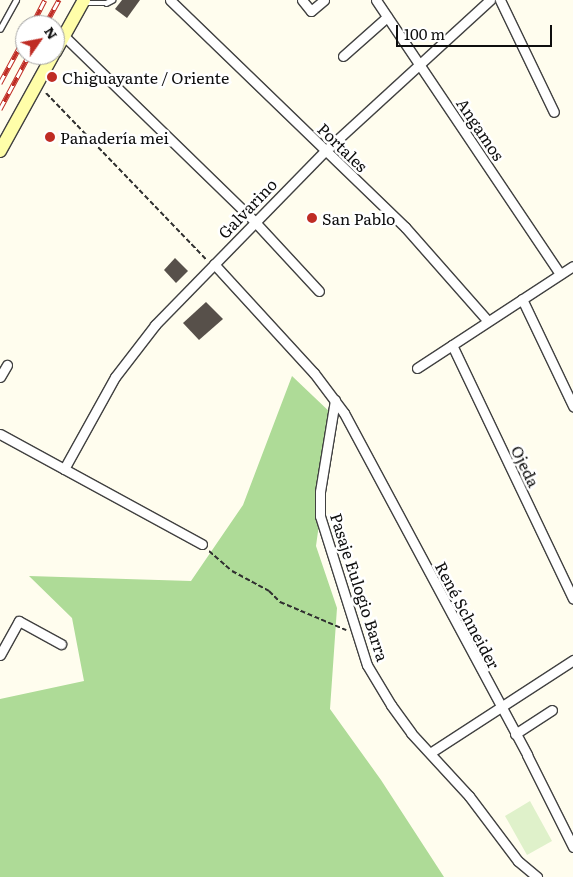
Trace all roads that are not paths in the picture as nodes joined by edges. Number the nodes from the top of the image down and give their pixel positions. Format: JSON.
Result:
{"nodes":[{"id":1,"x":16,"y":0,"type":"edge"},
{"id":2,"x":112,"y":0,"type":"edge"},
{"id":3,"x":170,"y":0,"type":"edge"},
{"id":4,"x":302,"y":0,"type":"edge"},
{"id":5,"x":324,"y":0,"type":"edge"},
{"id":6,"x":376,"y":0,"type":"edge"},
{"id":7,"x":490,"y":0,"type":"edge"},
{"id":8,"x":500,"y":0,"type":"edge"},
{"id":9,"x":83,"y":1,"type":"edge"},
{"id":10,"x":387,"y":17,"type":"junction"},
{"id":11,"x":0,"y":29,"type":"edge"},
{"id":12,"x":65,"y":34,"type":"edge"},
{"id":13,"x":65,"y":37,"type":"edge"},
{"id":14,"x":343,"y":56,"type":"dead end"},
{"id":15,"x":48,"y":65,"type":"edge"},
{"id":16,"x":420,"y":65,"type":"junction"},
{"id":17,"x":554,"y":112,"type":"dead end"},
{"id":18,"x":0,"y":151,"type":"edge"},
{"id":19,"x":325,"y":151,"type":"junction"},
{"id":20,"x":255,"y":222,"type":"junction"},
{"id":21,"x":214,"y":264,"type":"junction"},
{"id":22,"x":573,"y":266,"type":"edge"},
{"id":23,"x":560,"y":274,"type":"junction"},
{"id":24,"x":319,"y":291,"type":"dead end"},
{"id":25,"x":522,"y":299,"type":"junction"},
{"id":26,"x":488,"y":321,"type":"junction"},
{"id":27,"x":452,"y":345,"type":"junction"},
{"id":28,"x":7,"y":365,"type":"dead end"},
{"id":29,"x":417,"y":368,"type":"dead end"},
{"id":30,"x":0,"y":377,"type":"edge"},
{"id":31,"x":335,"y":400,"type":"junction"},
{"id":32,"x":573,"y":406,"type":"edge"},
{"id":33,"x":0,"y":434,"type":"edge"},
{"id":34,"x":64,"y":469,"type":"junction"},
{"id":35,"x":202,"y":544,"type":"road end"},
{"id":36,"x":573,"y":599,"type":"edge"},
{"id":37,"x":61,"y":644,"type":"dead end"},
{"id":38,"x":0,"y":655,"type":"edge"},
{"id":39,"x":573,"y":660,"type":"edge"},
{"id":40,"x":501,"y":708,"type":"junction"},
{"id":41,"x":552,"y":710,"type":"dead end"},
{"id":42,"x":515,"y":734,"type":"junction"},
{"id":43,"x":430,"y":754,"type":"junction"},
{"id":44,"x":573,"y":847,"type":"edge"},
{"id":45,"x":537,"y":877,"type":"edge"}],
"edges":[{"from":1,"to":11,"type":"lane"},
{"from":2,"to":9,"type":"lane"},
{"from":3,"to":19,"type":"street","name":"Portales"},
{"from":4,"to":5,"type":"street"},
{"from":6,"to":10,"type":"street","name":"Angamos"},
{"from":7,"to":16,"type":"street","name":"Galvarino"},
{"from":8,"to":17,"type":"street"},
{"from":9,"to":12,"type":"main road"},
{"from":10,"to":14,"type":"street"},
{"from":10,"to":16,"type":"street","name":"Angamos"},
{"from":13,"to":20,"type":"street"},
{"from":15,"to":18,"type":"main road"},
{"from":16,"to":19,"type":"street","name":"Galvarino"},
{"from":16,"to":23,"type":"street","name":"Angamos"},
{"from":19,"to":20,"type":"street","name":"Galvarino"},
{"from":19,"to":26,"type":"street","name":"Portales"},
{"from":20,"to":21,"type":"street","name":"Galvarino"},
{"from":20,"to":24,"type":"street"},
{"from":21,"to":31,"type":"street"},
{"from":21,"to":34,"type":"street","name":"Galvarino"},
{"from":22,"to":23,"type":"street"},
{"from":23,"to":25,"type":"street"},
{"from":25,"to":26,"type":"street"},
{"from":25,"to":32,"type":"street"},
{"from":26,"to":27,"type":"street"},
{"from":27,"to":29,"type":"street"},
{"from":27,"to":36,"type":"street","name":"Ojeda"},
{"from":28,"to":30,"type":"street"},
{"from":31,"to":40,"type":"street","name":"René Schneider"},
{"from":31,"to":43,"type":"street","name":"Pasaje Eulogio Barra"},
{"from":33,"to":34,"type":"street"},
{"from":34,"to":35,"type":"street"},
{"from":37,"to":38,"type":"street"},
{"from":39,"to":40,"type":"street"},
{"from":40,"to":42,"type":"street","name":"René Schneider"},
{"from":40,"to":43,"type":"street"},
{"from":41,"to":42,"type":"street"},
{"from":42,"to":44,"type":"street","name":"René Schneider"},
{"from":43,"to":45,"type":"street","name":"Pasaje Eulogio Barra"}]}
